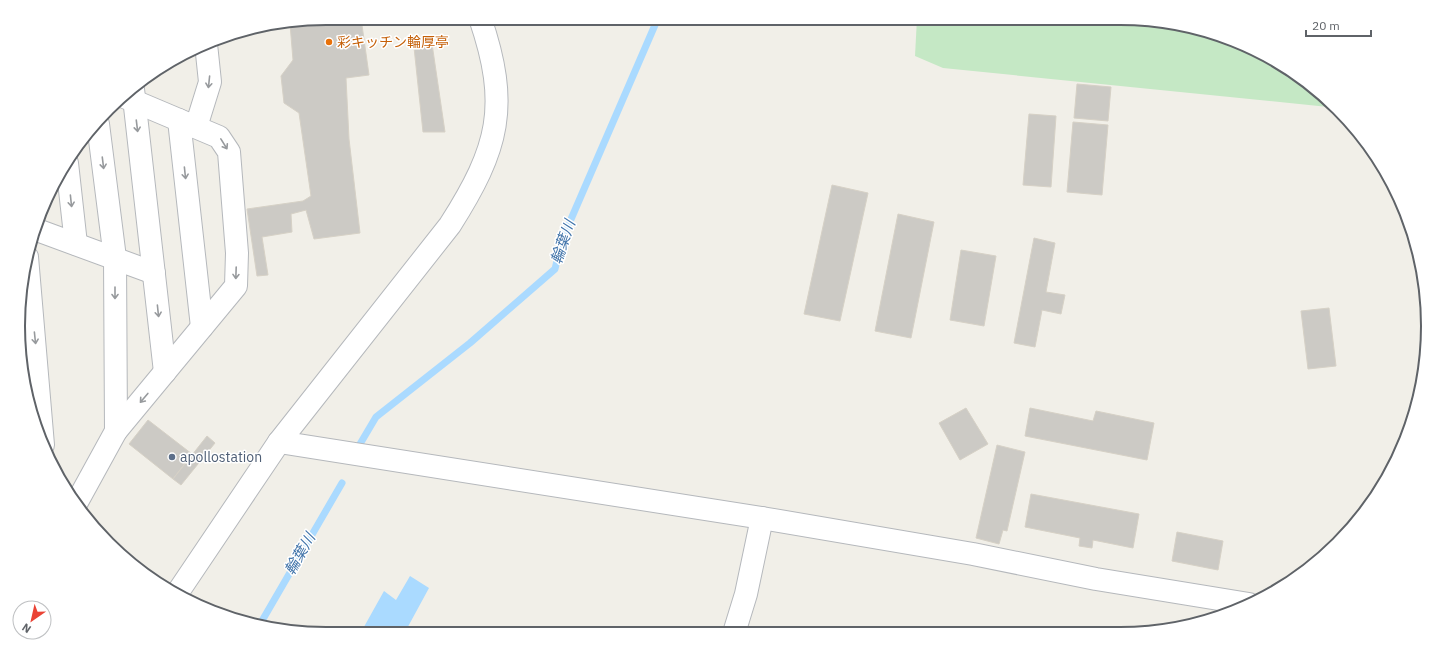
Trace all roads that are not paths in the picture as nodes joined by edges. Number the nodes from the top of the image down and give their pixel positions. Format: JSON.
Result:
{"nodes":[{"id":1,"x":482,"y":25,"type":"edge"},
{"id":2,"x":207,"y":50,"type":"edge"},
{"id":3,"x":132,"y":96,"type":"edge"},
{"id":4,"x":130,"y":99,"type":"edge"},
{"id":5,"x":188,"y":124,"type":"junction"},
{"id":6,"x":99,"y":130,"type":"edge"},
{"id":7,"x":68,"y":171,"type":"edge"},
{"id":8,"x":40,"y":231,"type":"edge"},
{"id":9,"x":76,"y":244,"type":"junction"},
{"id":10,"x":114,"y":258,"type":"junction"},
{"id":11,"x":154,"y":272,"type":"junction"},
{"id":12,"x":29,"y":280,"type":"edge"},
{"id":13,"x":202,"y":327,"type":"junction"},
{"id":14,"x":165,"y":372,"type":"junction"},
{"id":15,"x":41,"y":423,"type":"edge"},
{"id":16,"x":116,"y":431,"type":"junction"},
{"id":17,"x":279,"y":442,"type":"junction"},
{"id":18,"x":79,"y":498,"type":"edge"},
{"id":19,"x":762,"y":518,"type":"junction"},
{"id":20,"x":180,"y":589,"type":"edge"},
{"id":21,"x":1239,"y":602,"type":"edge"},
{"id":22,"x":736,"y":627,"type":"edge"}],
"edges":[{"from":1,"to":17,"type":"street"},
{"from":2,"to":5,"type":"street","one_way":true},
{"from":3,"to":5,"type":"street"},
{"from":4,"to":11,"type":"street","one_way":true},
{"from":5,"to":13,"type":"street","one_way":true},
{"from":5,"to":13,"type":"street","one_way":true},
{"from":6,"to":10,"type":"street","one_way":true},
{"from":7,"to":9,"type":"street","one_way":true},
{"from":8,"to":9,"type":"street"},
{"from":9,"to":10,"type":"street"},
{"from":10,"to":11,"type":"street"},
{"from":10,"to":16,"type":"street","one_way":true},
{"from":11,"to":14,"type":"street","one_way":true},
{"from":12,"to":15,"type":"street","one_way":true},
{"from":13,"to":14,"type":"street"},
{"from":14,"to":16,"type":"street","one_way":true},
{"from":16,"to":18,"type":"street"},
{"from":17,"to":19,"type":"street"},
{"from":17,"to":20,"type":"street"},
{"from":19,"to":21,"type":"street"},
{"from":19,"to":22,"type":"street"}]}
